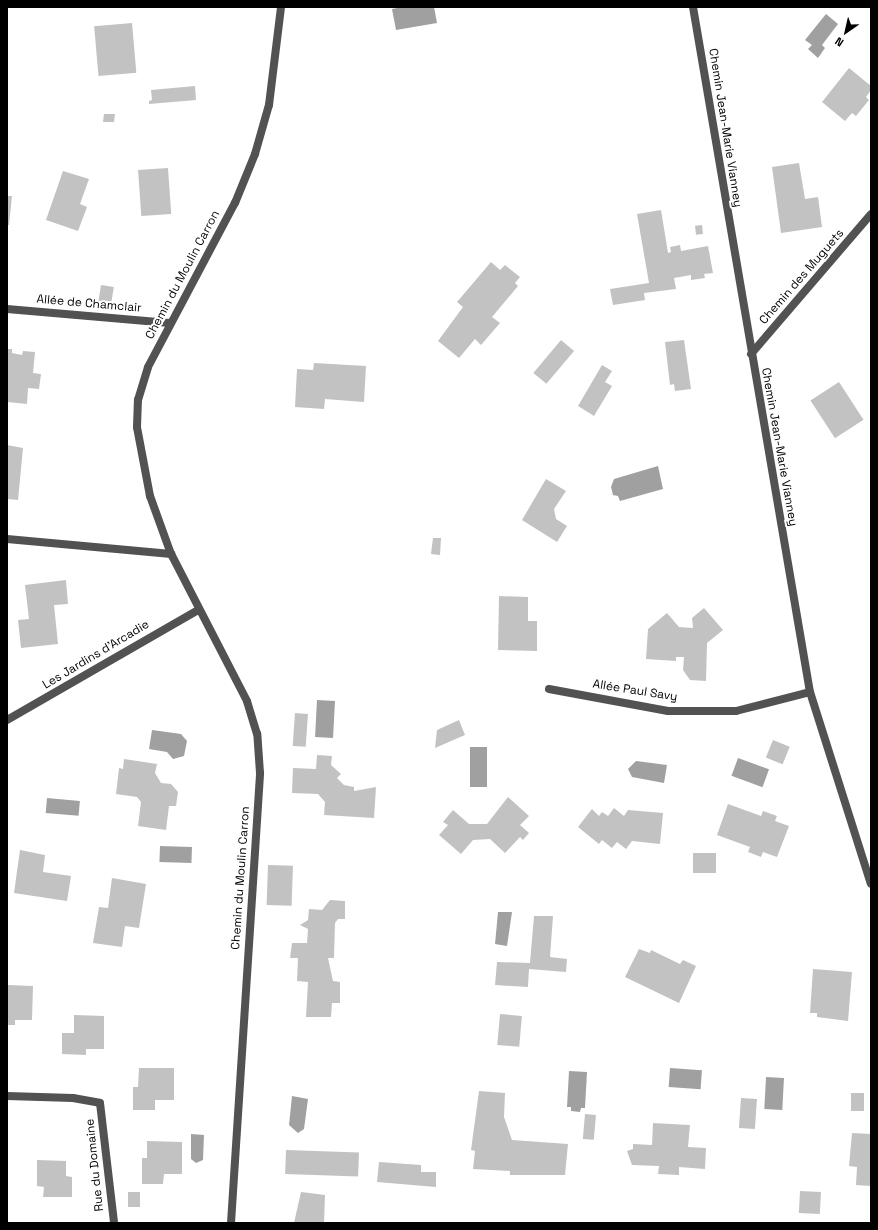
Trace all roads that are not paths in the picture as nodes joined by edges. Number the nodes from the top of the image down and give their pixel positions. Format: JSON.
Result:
{"nodes":[{"id":1,"x":281,"y":7,"type":"edge"},
{"id":2,"x":693,"y":7,"type":"edge"},
{"id":3,"x":871,"y":214,"type":"edge"},
{"id":4,"x":7,"y":309,"type":"edge"},
{"id":5,"x":169,"y":323,"type":"junction"},
{"id":6,"x":751,"y":354,"type":"junction"},
{"id":7,"x":7,"y":539,"type":"edge"},
{"id":8,"x":171,"y":554,"type":"junction"},
{"id":9,"x":198,"y":610,"type":"junction"},
{"id":10,"x":549,"y":689,"type":"dead end"},
{"id":11,"x":810,"y":692,"type":"junction"},
{"id":12,"x":7,"y":720,"type":"edge"},
{"id":13,"x":871,"y":884,"type":"edge"},
{"id":14,"x":7,"y":1096,"type":"edge"},
{"id":15,"x":114,"y":1223,"type":"edge"},
{"id":16,"x":231,"y":1223,"type":"edge"}],
"edges":[{"from":1,"to":5,"type":"street","name":"Chemin du Moulin Carron"},
{"from":2,"to":6,"type":"street","name":"Chemin Jean-Marie Vianney"},
{"from":3,"to":6,"type":"street","name":"Chemin des Muguets"},
{"from":4,"to":5,"type":"street","name":"Allée de Chamclair"},
{"from":5,"to":8,"type":"street","name":"Chemin du Moulin Carron"},
{"from":6,"to":11,"type":"street","name":"Chemin Jean-Marie Vianney"},
{"from":7,"to":8,"type":"street"},
{"from":8,"to":9,"type":"street","name":"Chemin du Moulin Carron"},
{"from":9,"to":12,"type":"street","name":"Les Jardins d'Arcadie"},
{"from":9,"to":16,"type":"street","name":"Chemin du Moulin Carron"},
{"from":10,"to":11,"type":"street","name":"Allée Paul Savy"},
{"from":11,"to":13,"type":"street","name":"Chemin Jean-Marie Vianney"},
{"from":14,"to":15,"type":"street","name":"Rue du Domaine"}]}
